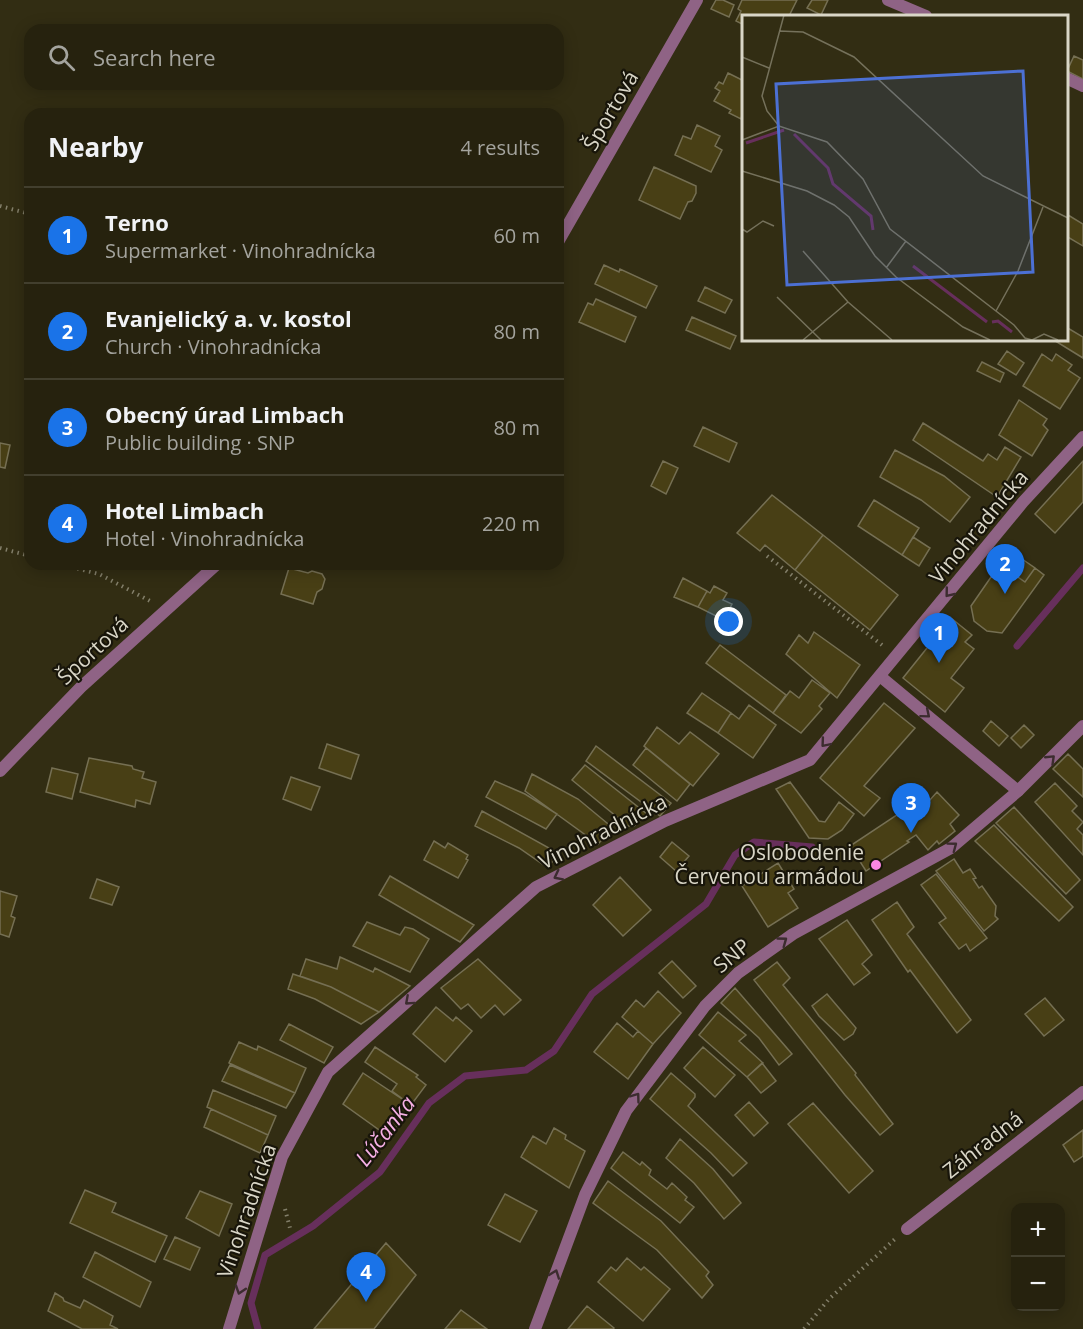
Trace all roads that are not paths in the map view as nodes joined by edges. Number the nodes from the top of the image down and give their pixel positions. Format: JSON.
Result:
{"nodes":[{"id":1,"x":697,"y":0,"type":"edge"},
{"id":2,"x":888,"y":0,"type":"edge"},
{"id":3,"x":924,"y":15,"type":"edge"},
{"id":4,"x":1068,"y":79,"type":"edge"},
{"id":5,"x":1083,"y":86,"type":"edge"},
{"id":6,"x":564,"y":232,"type":"edge"},
{"id":7,"x":1083,"y":437,"type":"edge"},
{"id":8,"x":210,"y":570,"type":"edge"},
{"id":9,"x":880,"y":677,"type":"junction"},
{"id":10,"x":1083,"y":726,"type":"edge"},
{"id":11,"x":0,"y":771,"type":"edge"},
{"id":12,"x":1018,"y":791,"type":"junction"},
{"id":13,"x":1083,"y":1092,"type":"edge"},
{"id":14,"x":907,"y":1229,"type":"road end"},
{"id":15,"x":228,"y":1328,"type":"edge"},
{"id":16,"x":535,"y":1329,"type":"edge"}],
"edges":[{"from":1,"to":6,"type":"street","name":"Športová"},
{"from":2,"to":3,"type":"street"},
{"from":4,"to":5,"type":"street"},
{"from":7,"to":9,"type":"street","name":"Vinohradnícka","one_way":true},
{"from":8,"to":11,"type":"street","name":"Športová"},
{"from":9,"to":12,"type":"street","one_way":true},
{"from":9,"to":15,"type":"street","name":"Vinohradnícka","one_way":true},
{"from":12,"to":10,"type":"street","name":"SNP","one_way":true},
{"from":16,"to":12,"type":"street","name":"SNP","one_way":true},
{"from":13,"to":14,"type":"street","name":"Záhradná"}]}
